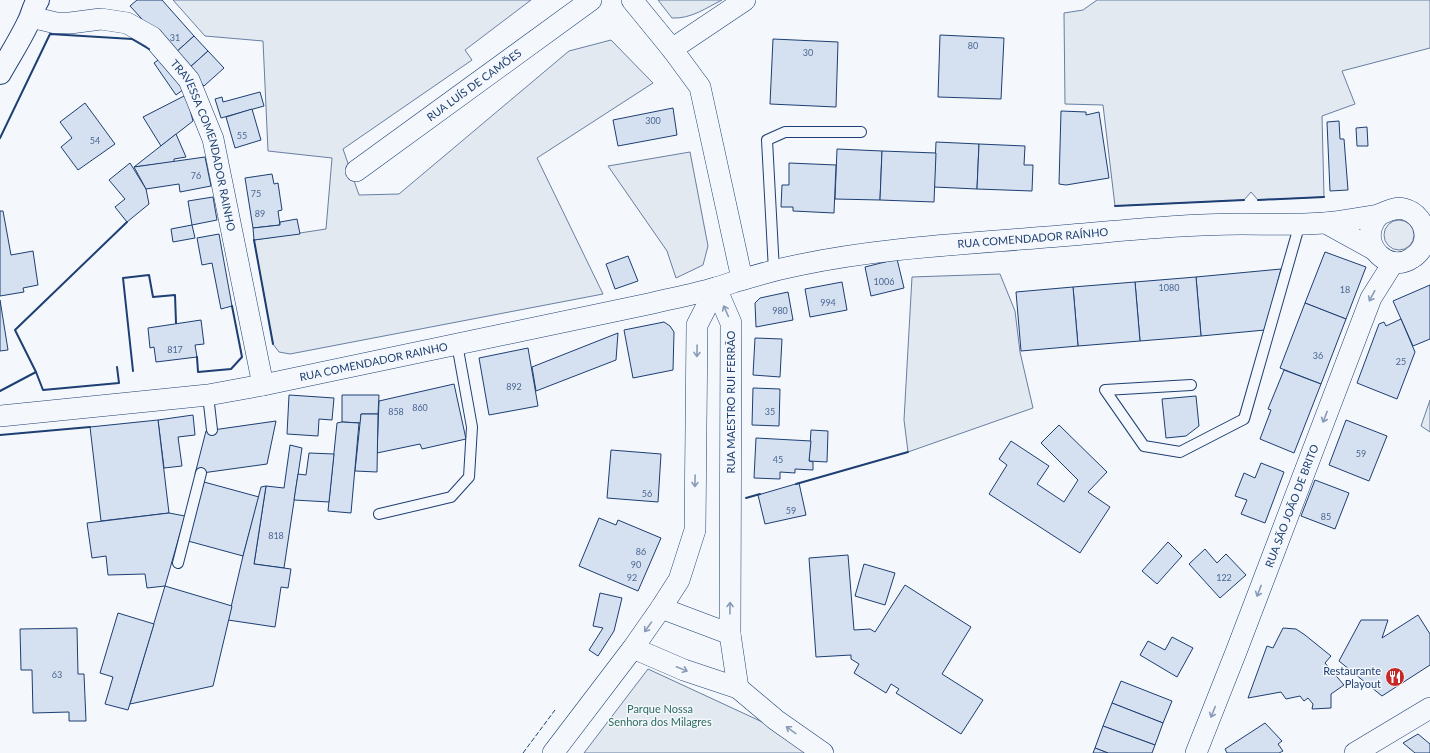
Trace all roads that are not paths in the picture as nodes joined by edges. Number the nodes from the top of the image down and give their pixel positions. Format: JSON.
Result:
{"nodes":[{"id":1,"x":591,"y":0,"type":"edge"},
{"id":2,"x":632,"y":0,"type":"edge"},
{"id":3,"x":745,"y":0,"type":"edge"},
{"id":4,"x":35,"y":5,"type":"edge"},
{"id":5,"x":672,"y":48,"type":"junction"},
{"id":6,"x":0,"y":74,"type":"edge"},
{"id":7,"x":860,"y":132,"type":"dead end"},
{"id":8,"x":356,"y":171,"type":"dead end"},
{"id":9,"x":1422,"y":212,"type":"edge"},
{"id":10,"x":1380,"y":215,"type":"junction"},
{"id":11,"x":1300,"y":223,"type":"junction"},
{"id":12,"x":1326,"y":223,"type":"junction"},
{"id":13,"x":1373,"y":248,"type":"junction"},
{"id":14,"x":1423,"y":254,"type":"edge"},
{"id":15,"x":1393,"y":263,"type":"junction"},
{"id":16,"x":774,"y":271,"type":"junction"},
{"id":17,"x":742,"y":280,"type":"junction"},
{"id":18,"x":716,"y":288,"type":"junction"},
{"id":19,"x":457,"y":344,"type":"junction"},
{"id":20,"x":264,"y":385,"type":"junction"},
{"id":21,"x":1191,"y":385,"type":"dead end"},
{"id":22,"x":208,"y":395,"type":"junction"},
{"id":23,"x":0,"y":416,"type":"edge"},
{"id":24,"x":212,"y":430,"type":"dead end"},
{"id":25,"x":201,"y":473,"type":"dead end"},
{"id":26,"x":379,"y":514,"type":"dead end"},
{"id":27,"x":178,"y":563,"type":"dead end"},
{"id":28,"x":662,"y":608,"type":"junction"},
{"id":29,"x":730,"y":634,"type":"junction"},
{"id":30,"x":633,"y":648,"type":"junction"},
{"id":31,"x":738,"y":688,"type":"junction"},
{"id":32,"x":1430,"y":708,"type":"edge"},
{"id":33,"x":553,"y":753,"type":"edge"},
{"id":34,"x":823,"y":753,"type":"edge"},
{"id":35,"x":1196,"y":753,"type":"edge"},
{"id":36,"x":1355,"y":753,"type":"edge"}],
"edges":[{"from":1,"to":8,"type":"street","name":"RUA LUÍS DE CAMÕES"},
{"from":2,"to":5,"type":"street"},
{"from":3,"to":5,"type":"street"},
{"from":4,"to":6,"type":"main road"},
{"from":4,"to":20,"type":"street","name":"TRAVESSA COMENDADOR RAINHO"},
{"from":5,"to":17,"type":"street"},
{"from":7,"to":16,"type":"lane"},
{"from":9,"to":10,"type":"street","name":"RUA COMENDADOR RAÍNHO"},
{"from":9,"to":14,"type":"street","name":"RUA COMENDADOR RAÍNHO"},
{"from":10,"to":12,"type":"street","name":"RUA COMENDADOR RAÍNHO"},
{"from":10,"to":13,"type":"street"},
{"from":11,"to":12,"type":"street","name":"RUA COMENDADOR RAÍNHO"},
{"from":11,"to":16,"type":"street","name":"RUA COMENDADOR RAÍNHO"},
{"from":11,"to":21,"type":"lane"},
{"from":12,"to":13,"type":"street","name":"RUA COMENDADOR RAÍNHO"},
{"from":13,"to":15,"type":"street","name":"RUA COMENDADOR RAÍNHO"},
{"from":14,"to":15,"type":"street","name":"RUA COMENDADOR RAÍNHO"},
{"from":15,"to":35,"type":"street","name":"RUA SÃO JOÃO DE BRITO","one_way":true},
{"from":16,"to":17,"type":"street","name":"RUA COMENDADOR RAÍNHO"},
{"from":17,"to":18,"type":"street","name":"RUA COMENDADOR RAINHO"},
{"from":18,"to":19,"type":"street","name":"RUA COMENDADOR RAINHO"},
{"from":18,"to":28,"type":"street","one_way":true},
{"from":29,"to":18,"type":"street","name":"RUA MAESTRO RUI FERRÃO","one_way":true},
{"from":19,"to":20,"type":"street","name":"RUA COMENDADOR RAINHO"},
{"from":19,"to":26,"type":"lane"},
{"from":20,"to":22,"type":"street","name":"RUA COMENDADOR RAINHO"},
{"from":22,"to":23,"type":"street","name":"RUA COMENDADOR RAINHO"},
{"from":22,"to":24,"type":"lane"},
{"from":25,"to":27,"type":"lane"},
{"from":28,"to":29,"type":"street"},
{"from":28,"to":30,"type":"street","one_way":true},
{"from":29,"to":31,"type":"street","name":"RUA MAESTRO RUI FERRÃO"},
{"from":30,"to":31,"type":"street","one_way":true},
{"from":30,"to":33,"type":"street"},
{"from":34,"to":31,"type":"street","one_way":true},
{"from":32,"to":36,"type":"street"}]}
